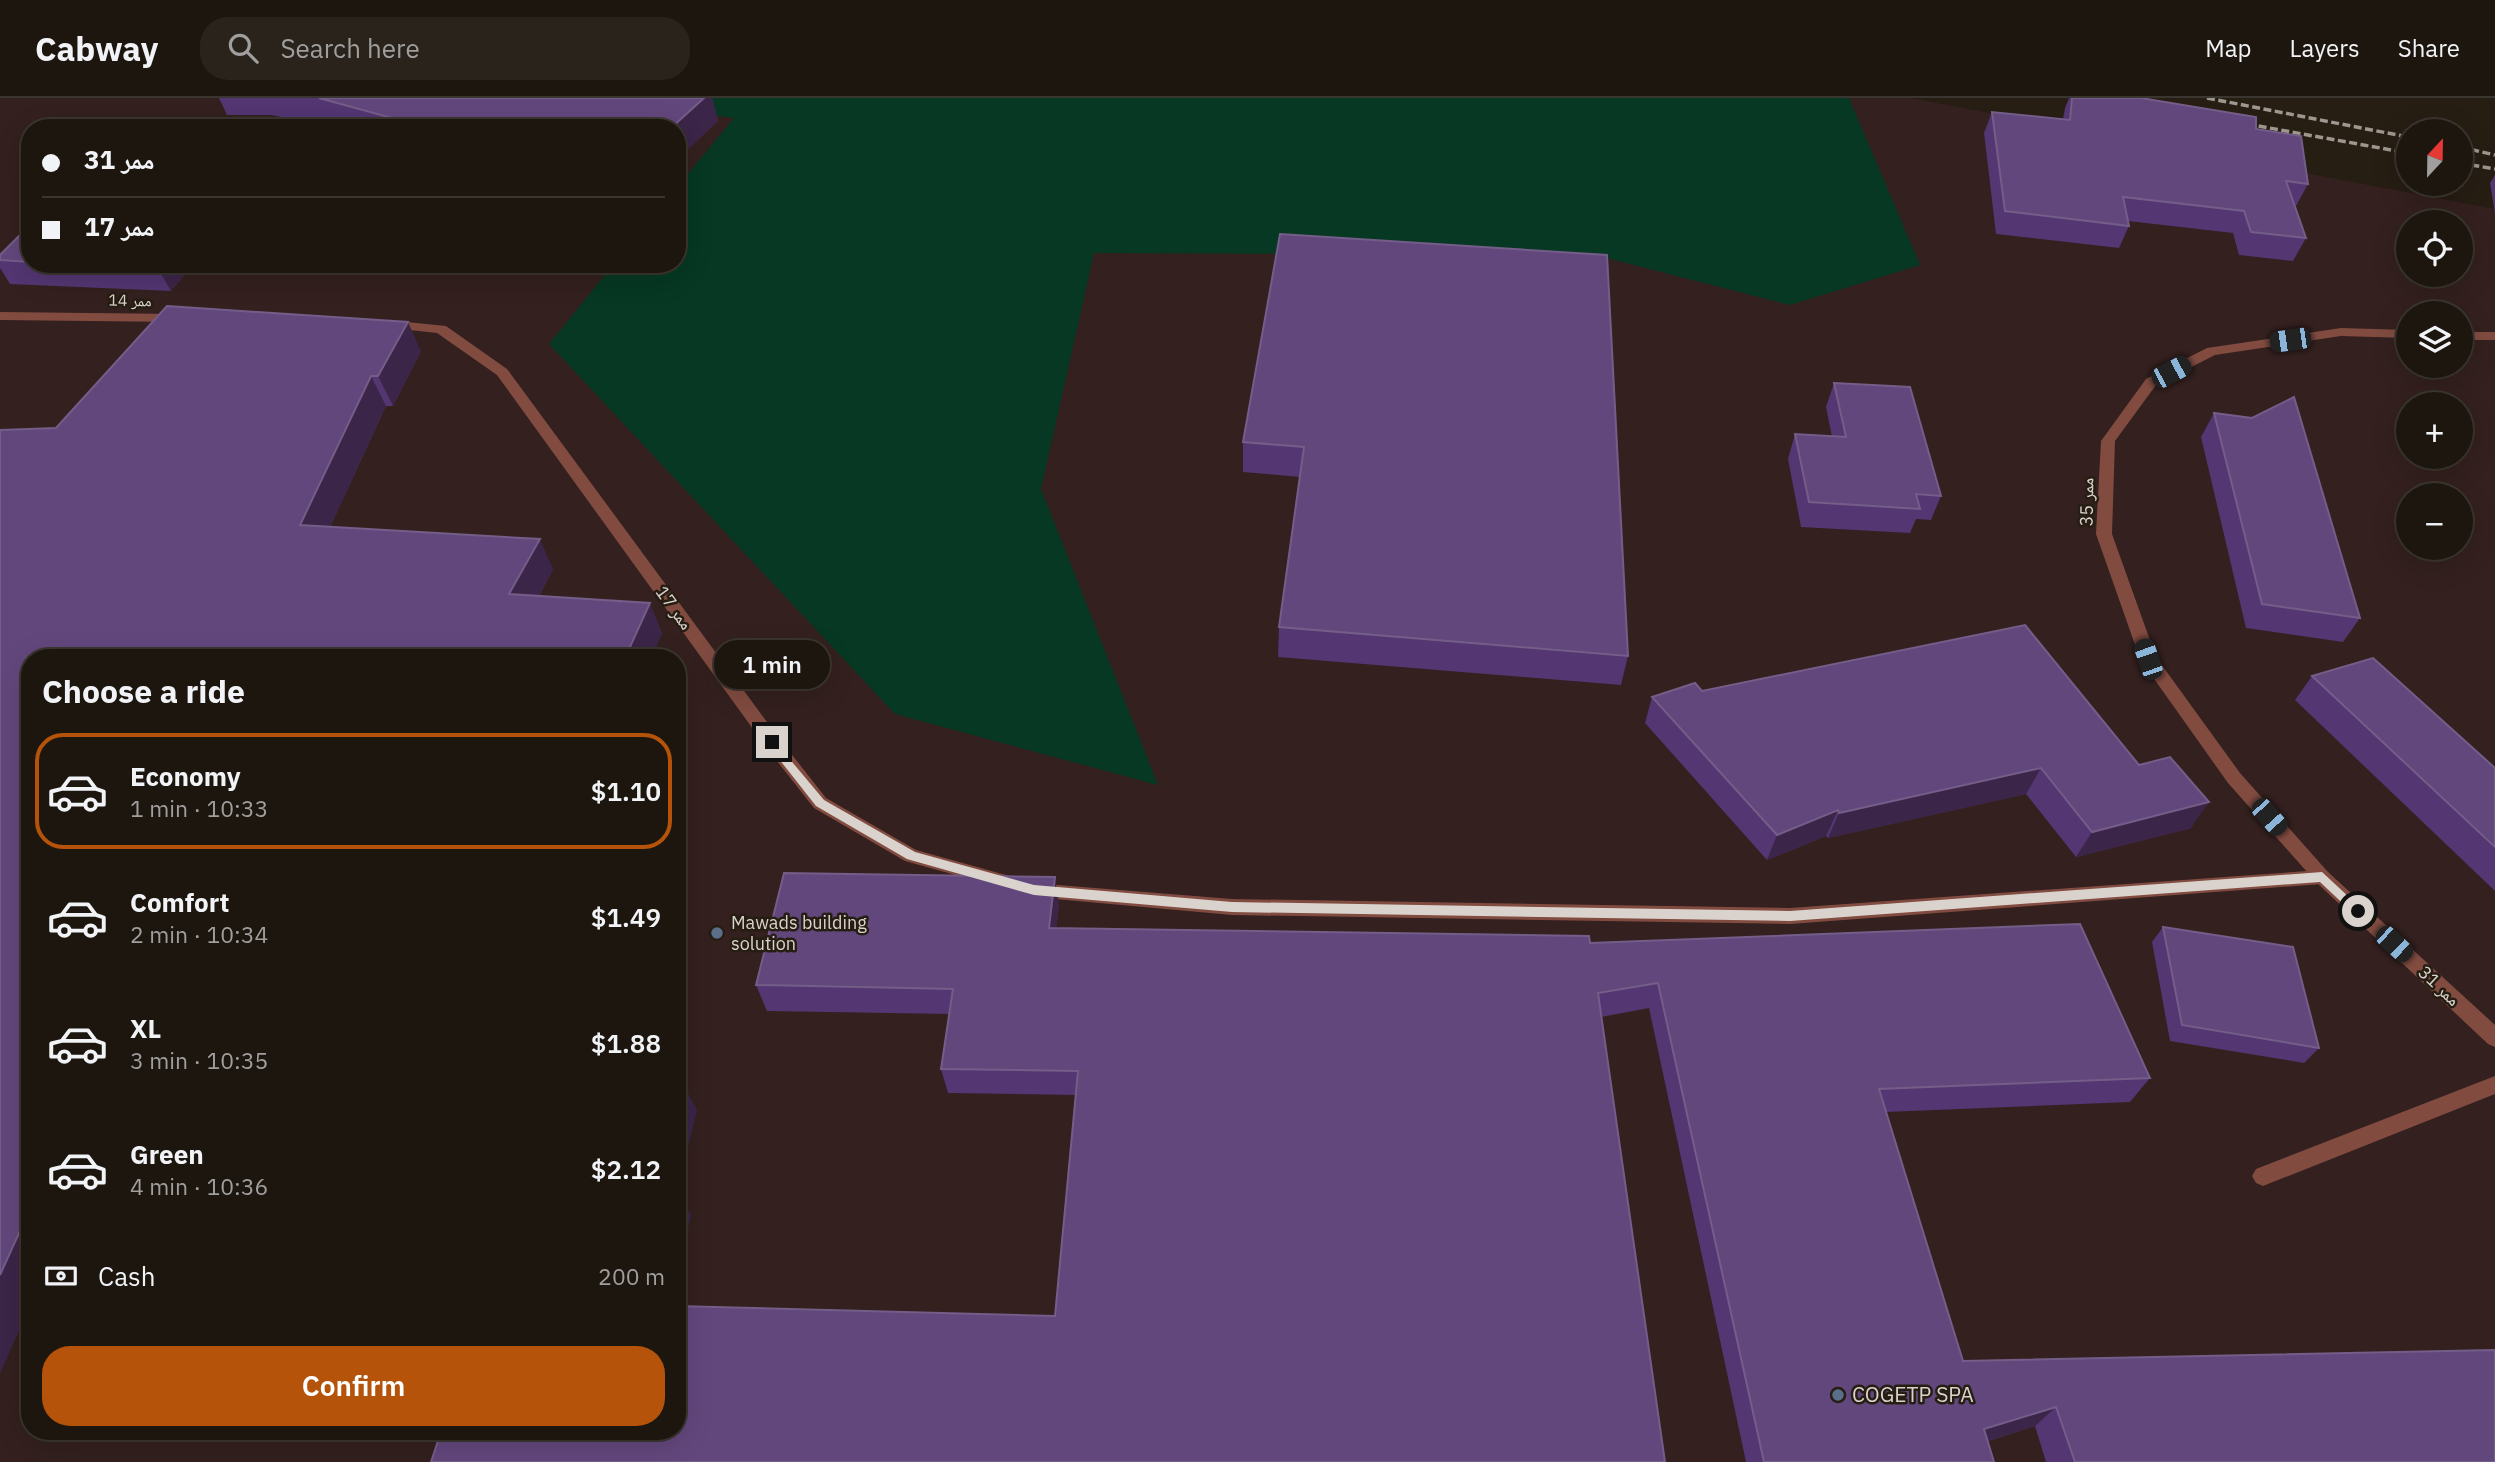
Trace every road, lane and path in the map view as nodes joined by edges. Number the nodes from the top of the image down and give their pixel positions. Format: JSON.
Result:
{"nodes":[{"id":1,"x":0,"y":316,"type":"edge"},
{"id":2,"x":192,"y":319,"type":"edge"},
{"id":3,"x":368,"y":323,"type":"edge"},
{"id":4,"x":2396,"y":334,"type":"edge"},
{"id":5,"x":2473,"y":336,"type":"edge"},
{"id":6,"x":2495,"y":337,"type":"edge"},
{"id":7,"x":2322,"y":877,"type":"junction"},
{"id":8,"x":2495,"y":1038,"type":"edge"},
{"id":9,"x":2495,"y":1084,"type":"edge"},
{"id":10,"x":2263,"y":1177,"type":"dead end"}],
"edges":[{"from":1,"to":2,"type":"street","name":"ممر 14"},
{"from":3,"to":7,"type":"street","name":"ممر 17"},
{"from":4,"to":7,"type":"street","name":"ممر 35"},
{"from":5,"to":6,"type":"street"},
{"from":7,"to":8,"type":"street","name":"ممر 31"},
{"from":9,"to":10,"type":"street"}]}
